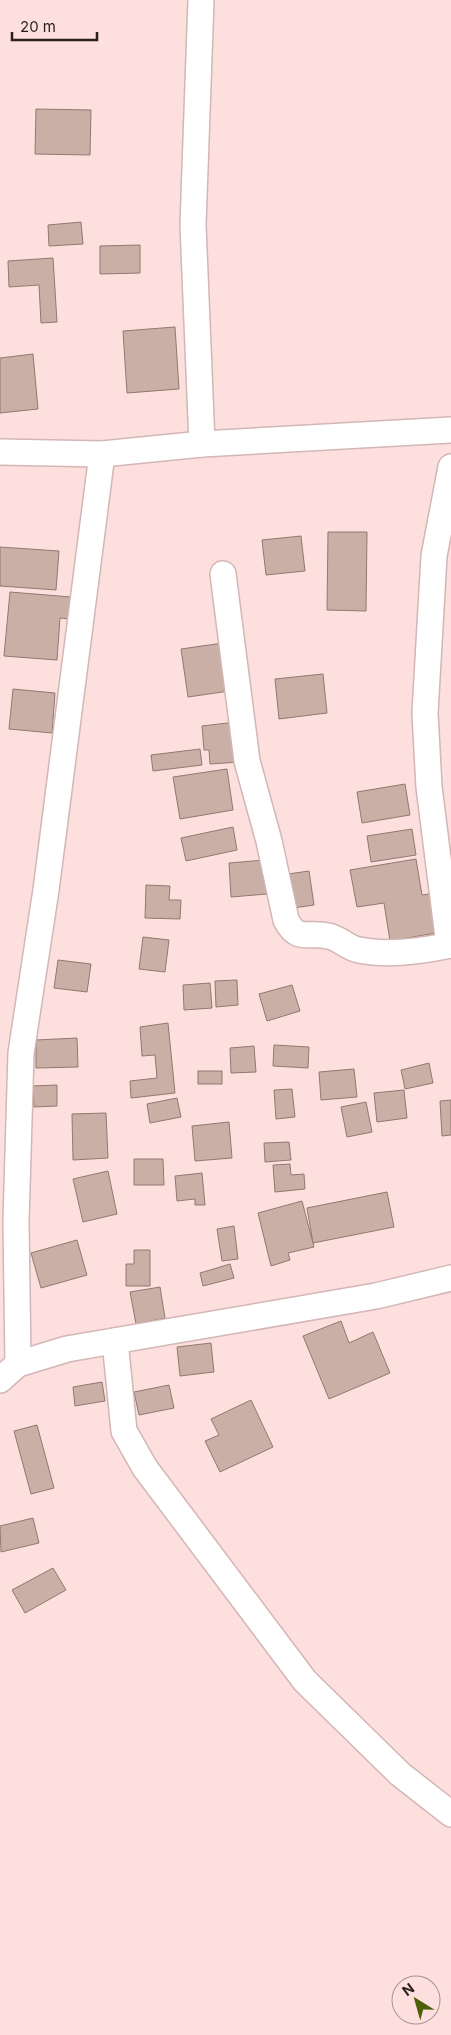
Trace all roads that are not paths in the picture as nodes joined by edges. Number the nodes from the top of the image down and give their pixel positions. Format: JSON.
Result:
{"nodes":[{"id":1,"x":201,"y":0,"type":"edge"},
{"id":2,"x":451,"y":430,"type":"edge"},
{"id":3,"x":202,"y":444,"type":"junction"},
{"id":4,"x":0,"y":452,"type":"edge"},
{"id":5,"x":102,"y":454,"type":"junction"},
{"id":6,"x":451,"y":467,"type":"edge"},
{"id":7,"x":223,"y":574,"type":"dead end"},
{"id":8,"x":450,"y":945,"type":"edge"},
{"id":9,"x":451,"y":1278,"type":"edge"},
{"id":10,"x":114,"y":1341,"type":"junction"},
{"id":11,"x":9,"y":1372,"type":"edge"},
{"id":12,"x":451,"y":1814,"type":"edge"}],
"edges":[{"from":1,"to":3,"type":"street"},
{"from":2,"to":3,"type":"street"},
{"from":3,"to":5,"type":"street"},
{"from":4,"to":5,"type":"street"},
{"from":5,"to":11,"type":"street"},
{"from":6,"to":8,"type":"street"},
{"from":7,"to":8,"type":"street"},
{"from":9,"to":10,"type":"street"},
{"from":10,"to":11,"type":"street"},
{"from":10,"to":12,"type":"street"}]}
